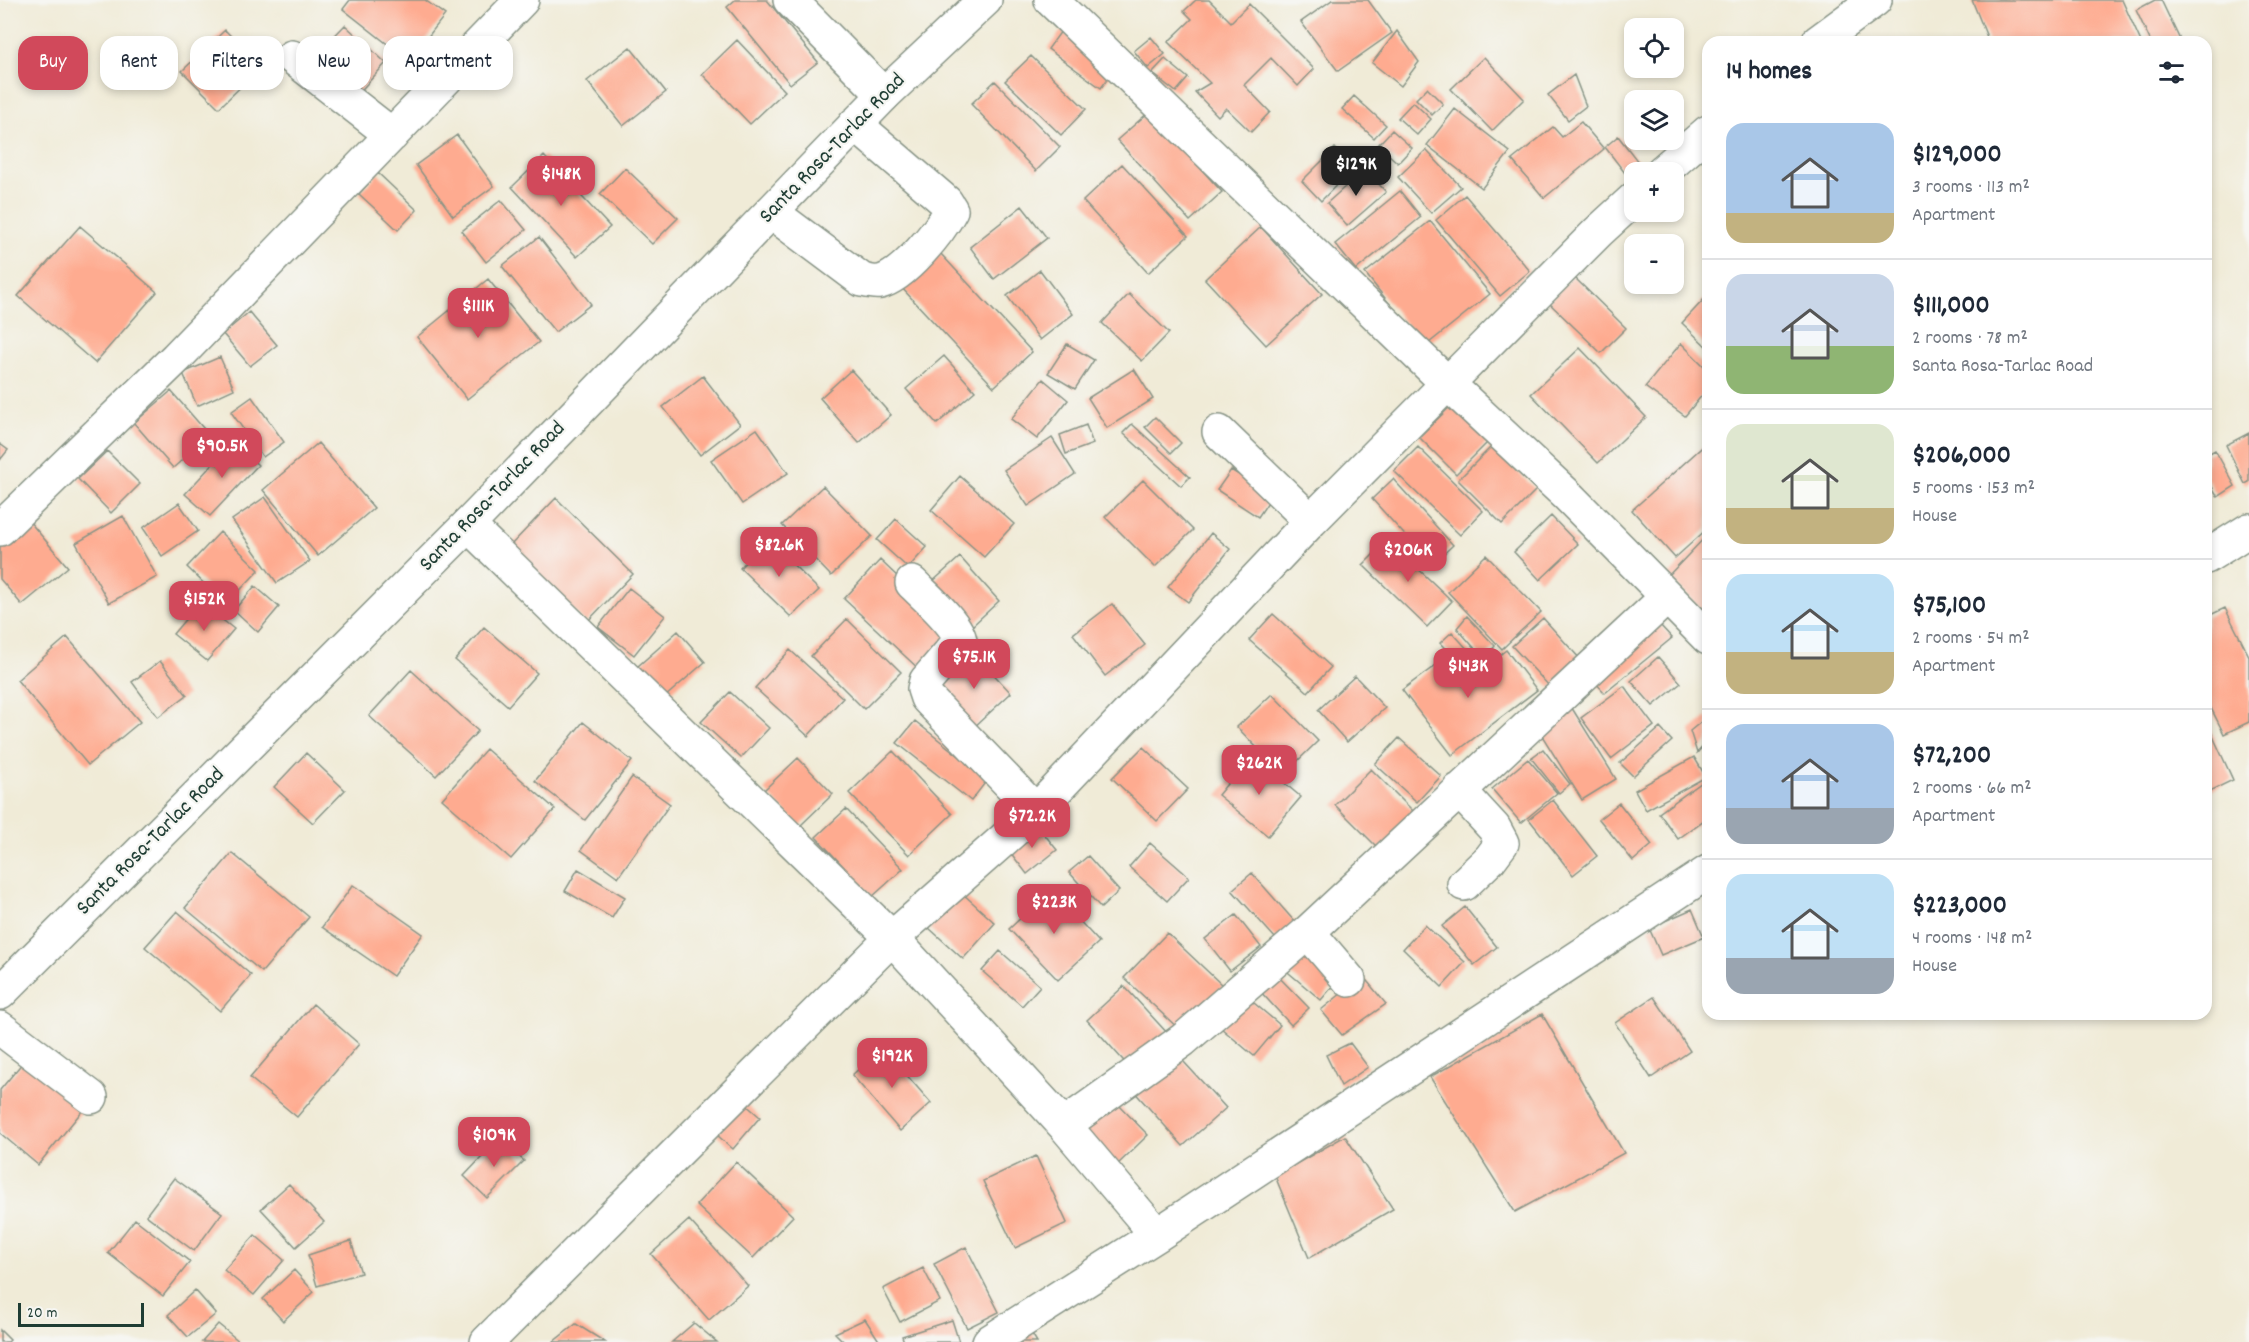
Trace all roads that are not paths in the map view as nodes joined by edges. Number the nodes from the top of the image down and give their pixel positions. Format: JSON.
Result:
{"nodes":[{"id":1,"x":522,"y":0,"type":"edge"},
{"id":2,"x":790,"y":0,"type":"edge"},
{"id":3,"x":985,"y":0,"type":"edge"},
{"id":4,"x":1051,"y":0,"type":"edge"},
{"id":5,"x":1875,"y":0,"type":"edge"},
{"id":6,"x":1826,"y":36,"type":"edge"},
{"id":7,"x":292,"y":57,"type":"dead end"},
{"id":8,"x":884,"y":95,"type":"junction"},
{"id":9,"x":855,"y":124,"type":"junction"},
{"id":10,"x":392,"y":135,"type":"junction"},
{"id":11,"x":1702,"y":137,"type":"edge"},
{"id":12,"x":1674,"y":162,"type":"edge"},
{"id":13,"x":1624,"y":209,"type":"edge"},
{"id":14,"x":771,"y":212,"type":"junction"},
{"id":15,"x":1447,"y":383,"type":"junction"},
{"id":16,"x":1219,"y":432,"type":"dead end"},
{"id":17,"x":1311,"y":520,"type":"junction"},
{"id":18,"x":468,"y":525,"type":"junction"},
{"id":19,"x":0,"y":529,"type":"edge"},
{"id":20,"x":2249,"y":530,"type":"edge"},
{"id":21,"x":2212,"y":553,"type":"edge"},
{"id":22,"x":912,"y":583,"type":"dead end"},
{"id":23,"x":1667,"y":597,"type":"junction"},
{"id":24,"x":1702,"y":632,"type":"edge"},
{"id":25,"x":1459,"y":790,"type":"junction"},
{"id":26,"x":1036,"y":811,"type":"junction"},
{"id":27,"x":1702,"y":876,"type":"edge"},
{"id":28,"x":1464,"y":884,"type":"dead end"},
{"id":29,"x":1308,"y":932,"type":"junction"},
{"id":30,"x":892,"y":938,"type":"junction"},
{"id":31,"x":1349,"y":980,"type":"dead end"},
{"id":32,"x":0,"y":993,"type":"edge"},
{"id":33,"x":0,"y":1028,"type":"edge"},
{"id":34,"x":91,"y":1097,"type":"dead end"},
{"id":35,"x":1064,"y":1125,"type":"junction"},
{"id":36,"x":1157,"y":1235,"type":"junction"},
{"id":37,"x":487,"y":1342,"type":"edge"},
{"id":38,"x":989,"y":1342,"type":"edge"}],
"edges":[{"from":1,"to":10,"type":"main road"},
{"from":2,"to":8,"type":"main road"},
{"from":3,"to":8,"type":"main road","name":"Santa Rosa-Tarlac Road"},
{"from":4,"to":15,"type":"main road"},
{"from":5,"to":6,"type":"main road"},
{"from":7,"to":10,"type":"main road"},
{"from":8,"to":9,"type":"main road","name":"Santa Rosa-Tarlac Road"},
{"from":9,"to":14,"type":"main road","name":"Santa Rosa-Tarlac Road"},
{"from":9,"to":14,"type":"main road"},
{"from":10,"to":19,"type":"main road"},
{"from":11,"to":12,"type":"main road"},
{"from":13,"to":15,"type":"main road"},
{"from":14,"to":18,"type":"main road","name":"Santa Rosa-Tarlac Road"},
{"from":15,"to":17,"type":"main road"},
{"from":15,"to":23,"type":"main road"},
{"from":16,"to":17,"type":"main road"},
{"from":17,"to":26,"type":"main road"},
{"from":18,"to":30,"type":"main road"},
{"from":18,"to":32,"type":"main road","name":"Santa Rosa-Tarlac Road"},
{"from":20,"to":21,"type":"main road"},
{"from":22,"to":26,"type":"main road"},
{"from":23,"to":24,"type":"main road"},
{"from":23,"to":25,"type":"main road"},
{"from":25,"to":28,"type":"main road"},
{"from":25,"to":29,"type":"main road"},
{"from":26,"to":30,"type":"main road"},
{"from":27,"to":36,"type":"main road"},
{"from":29,"to":31,"type":"main road"},
{"from":29,"to":35,"type":"main road"},
{"from":30,"to":35,"type":"main road"},
{"from":30,"to":37,"type":"main road"},
{"from":33,"to":34,"type":"main road"},
{"from":35,"to":36,"type":"main road"},
{"from":36,"to":38,"type":"main road"}]}
